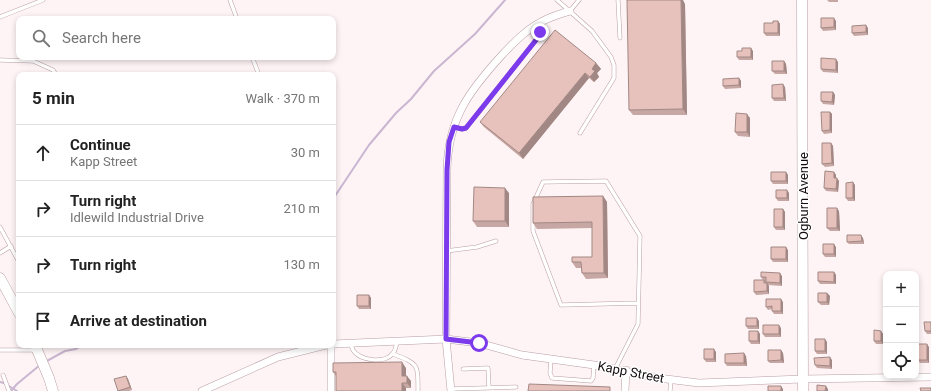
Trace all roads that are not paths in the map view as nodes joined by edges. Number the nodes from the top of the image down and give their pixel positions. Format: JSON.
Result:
{"nodes":[{"id":1,"x":43,"y":0,"type":"edge"},
{"id":2,"x":230,"y":0,"type":"edge"},
{"id":3,"x":557,"y":0,"type":"edge"},
{"id":4,"x":579,"y":0,"type":"edge"},
{"id":5,"x":618,"y":0,"type":"edge"},
{"id":6,"x":802,"y":0,"type":"edge"},
{"id":7,"x":570,"y":11,"type":"junction"},
{"id":8,"x":236,"y":16,"type":"edge"},
{"id":9,"x":0,"y":17,"type":"edge"},
{"id":10,"x":537,"y":25,"type":"junction"},
{"id":11,"x":620,"y":38,"type":"dead end"},
{"id":12,"x":0,"y":60,"type":"edge"},
{"id":13,"x":253,"y":60,"type":"edge"},
{"id":14,"x":54,"y":72,"type":"edge"},
{"id":15,"x":259,"y":72,"type":"edge"},
{"id":16,"x":454,"y":127,"type":"junction"},
{"id":17,"x":580,"y":133,"type":"dead end"},
{"id":18,"x":0,"y":227,"type":"edge"},
{"id":19,"x":496,"y":241,"type":"dead end"},
{"id":20,"x":11,"y":246,"type":"junction"},
{"id":21,"x":446,"y":251,"type":"junction"},
{"id":22,"x":0,"y":253,"type":"edge"},
{"id":23,"x":16,"y":256,"type":"edge"},
{"id":24,"x":0,"y":278,"type":"edge"},
{"id":25,"x":16,"y":303,"type":"edge"},
{"id":26,"x":638,"y":303,"type":"junction"},
{"id":27,"x":446,"y":339,"type":"junction"},
{"id":28,"x":397,"y":341,"type":"junction"},
{"id":29,"x":350,"y":343,"type":"junction"},
{"id":30,"x":336,"y":345,"type":"edge"},
{"id":31,"x":24,"y":348,"type":"edge"},
{"id":32,"x":36,"y":348,"type":"edge"},
{"id":33,"x":314,"y":348,"type":"edge"},
{"id":34,"x":332,"y":348,"type":"edge"},
{"id":35,"x":0,"y":350,"type":"edge"},
{"id":36,"x":393,"y":354,"type":"junction"},
{"id":37,"x":551,"y":359,"type":"junction"},
{"id":38,"x":594,"y":364,"type":"junction"},
{"id":39,"x":463,"y":369,"type":"dead end"},
{"id":40,"x":615,"y":369,"type":"junction"},
{"id":41,"x":626,"y":370,"type":"junction"},
{"id":42,"x":3,"y":375,"type":"dead end"},
{"id":43,"x":931,"y":377,"type":"edge"},
{"id":44,"x":803,"y":379,"type":"junction"},
{"id":45,"x":671,"y":380,"type":"junction"},
{"id":46,"x":516,"y":387,"type":"dead end"},
{"id":47,"x":489,"y":388,"type":"junction"},
{"id":48,"x":451,"y":390,"type":"edge"},
{"id":49,"x":9,"y":391,"type":"edge"},
{"id":50,"x":52,"y":391,"type":"edge"},
{"id":51,"x":202,"y":391,"type":"edge"},
{"id":52,"x":331,"y":391,"type":"edge"},
{"id":53,"x":418,"y":391,"type":"edge"},
{"id":54,"x":625,"y":391,"type":"edge"},
{"id":55,"x":670,"y":391,"type":"edge"},
{"id":56,"x":803,"y":391,"type":"edge"}],
"edges":[{"from":1,"to":9,"type":"lane"},
{"from":2,"to":8,"type":"lane"},
{"from":3,"to":7,"type":"lane"},
{"from":4,"to":7,"type":"lane"},
{"from":5,"to":11,"type":"lane"},
{"from":6,"to":44,"type":"street","name":"Ogburn Avenue"},
{"from":7,"to":10,"type":"street"},
{"from":7,"to":17,"type":"lane"},
{"from":10,"to":16,"type":"street"},
{"from":10,"to":16,"type":"lane"},
{"from":12,"to":14,"type":"lane"},
{"from":13,"to":15,"type":"lane"},
{"from":16,"to":21,"type":"street"},
{"from":18,"to":20,"type":"lane"},
{"from":19,"to":21,"type":"lane"},
{"from":20,"to":22,"type":"lane"},
{"from":20,"to":23,"type":"lane"},
{"from":21,"to":27,"type":"street"},
{"from":24,"to":25,"type":"street"},
{"from":26,"to":26,"type":"lane"},
{"from":26,"to":40,"type":"lane"},
{"from":27,"to":28,"type":"street","name":"Kapp Street"},
{"from":27,"to":37,"type":"street","name":"Kapp Street"},
{"from":27,"to":48,"type":"street"},
{"from":28,"to":29,"type":"street","name":"Kapp Street"},
{"from":28,"to":36,"type":"lane"},
{"from":29,"to":30,"type":"street","name":"Kapp Street"},
{"from":29,"to":36,"type":"lane"},
{"from":31,"to":35,"type":"lane"},
{"from":32,"to":50,"type":"street"},
{"from":33,"to":51,"type":"street"},
{"from":34,"to":52,"type":"street"},
{"from":36,"to":53,"type":"lane"},
{"from":37,"to":38,"type":"street","name":"Kapp Street"},
{"from":37,"to":38,"type":"lane"},
{"from":38,"to":40,"type":"street","name":"Kapp Street"},
{"from":39,"to":47,"type":"lane"},
{"from":40,"to":41,"type":"street","name":"Kapp Street"},
{"from":41,"to":45,"type":"street","name":"Kapp Street"},
{"from":41,"to":54,"type":"street"},
{"from":42,"to":49,"type":"lane"},
{"from":43,"to":44,"type":"street","name":"Kapp Street"},
{"from":44,"to":45,"type":"street","name":"Kapp Street"},
{"from":44,"to":56,"type":"street","name":"Ogburn Avenue"},
{"from":45,"to":55,"type":"lane"},
{"from":46,"to":47,"type":"lane"},
{"from":47,"to":48,"type":"lane"}]}
